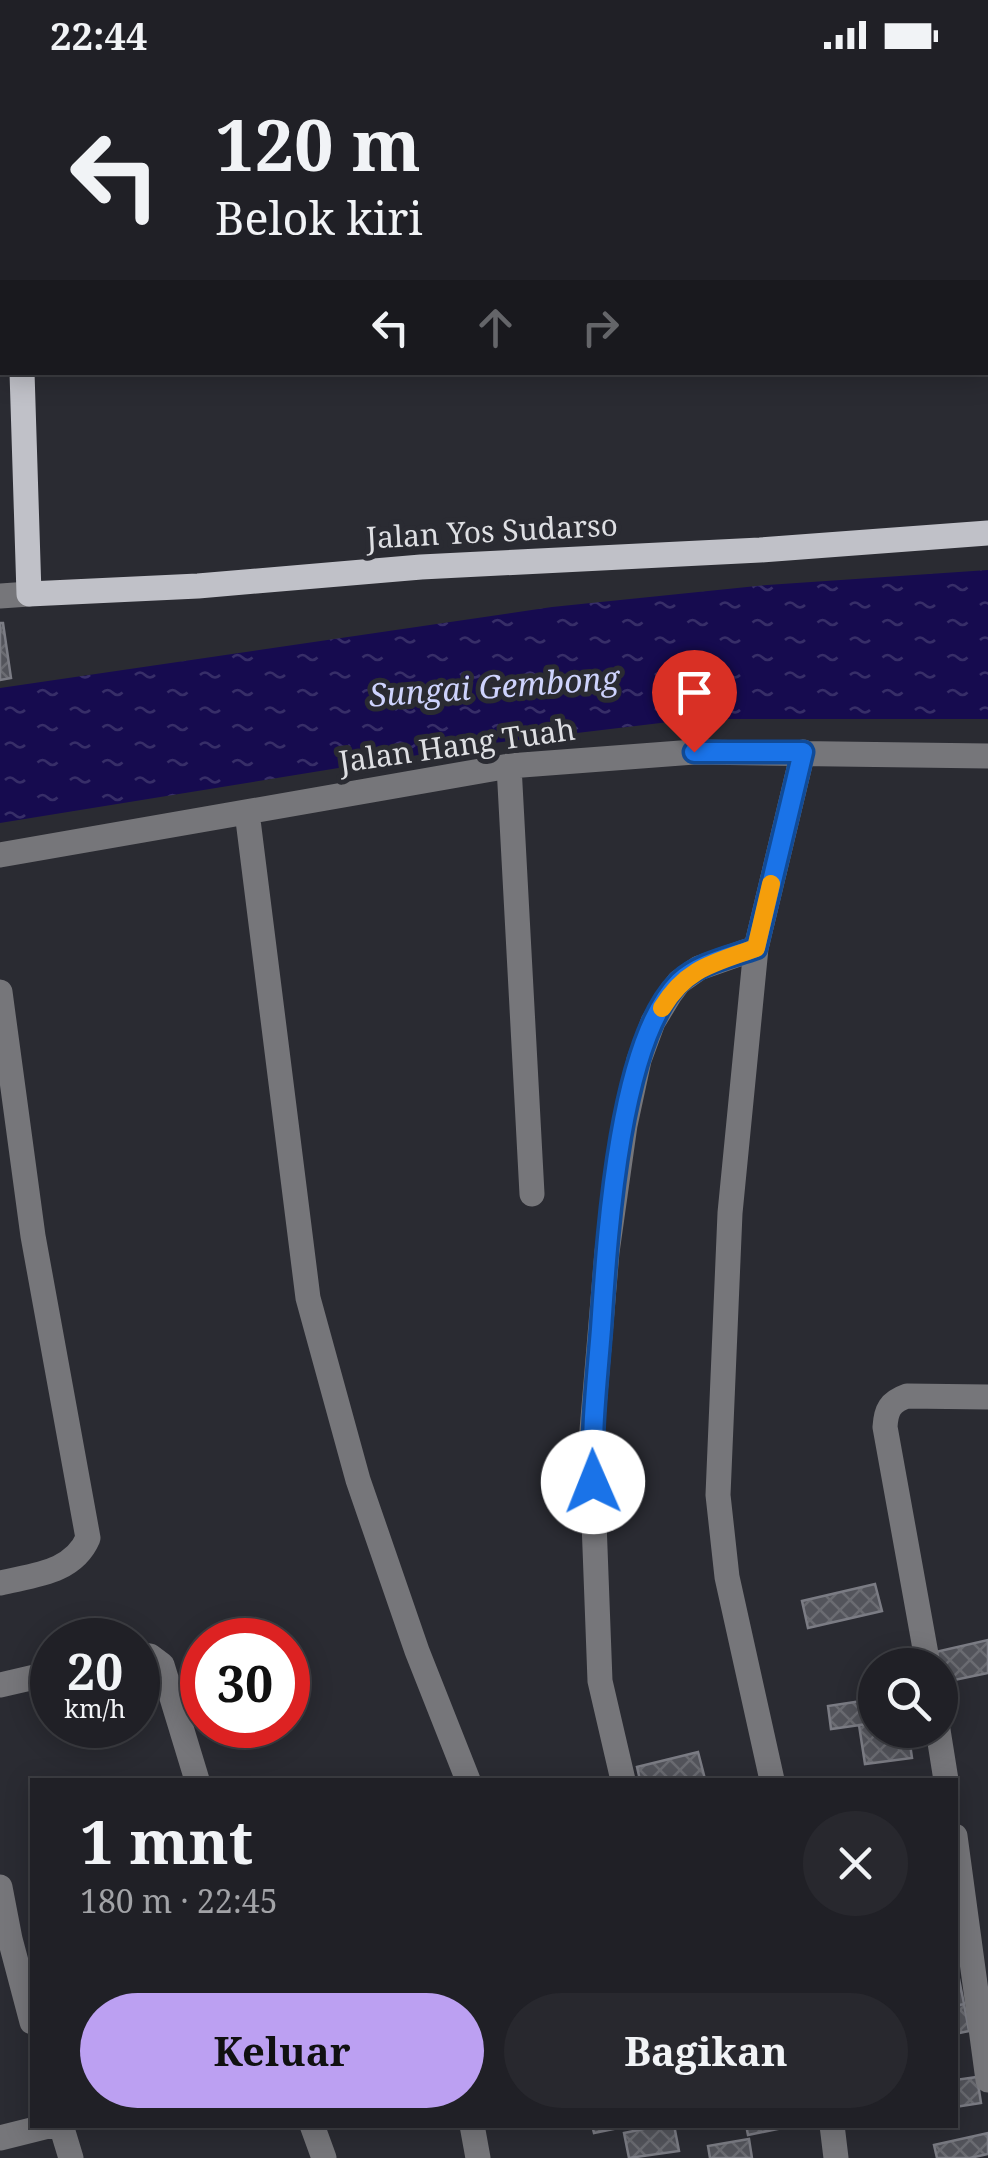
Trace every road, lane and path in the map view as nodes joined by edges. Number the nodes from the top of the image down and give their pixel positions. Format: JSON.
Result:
{"nodes":[{"id":1,"x":22,"y":375,"type":"edge"},
{"id":2,"x":988,"y":533,"type":"edge"},
{"id":3,"x":29,"y":594,"type":"junction"},
{"id":4,"x":0,"y":596,"type":"edge"},
{"id":5,"x":803,"y":752,"type":"junction"},
{"id":6,"x":988,"y":756,"type":"edge"},
{"id":7,"x":509,"y":766,"type":"junction"},
{"id":8,"x":247,"y":812,"type":"junction"},
{"id":9,"x":0,"y":854,"type":"edge"},
{"id":10,"x":756,"y":948,"type":"junction"},
{"id":11,"x":0,"y":992,"type":"edge"},
{"id":12,"x":532,"y":1194,"type":"dead end"},
{"id":13,"x":988,"y":1397,"type":"edge"},
{"id":14,"x":0,"y":1583,"type":"edge"},
{"id":15,"x":925,"y":1648,"type":"edge"},
{"id":16,"x":160,"y":1664,"type":"edge"},
{"id":17,"x":30,"y":1678,"type":"edge"},
{"id":18,"x":0,"y":1686,"type":"edge"},
{"id":19,"x":941,"y":1748,"type":"edge"},
{"id":20,"x":196,"y":1778,"type":"edge"},
{"id":21,"x":467,"y":1778,"type":"edge"},
{"id":22,"x":624,"y":1778,"type":"edge"},
{"id":23,"x":772,"y":1778,"type":"edge"},
{"id":24,"x":946,"y":1778,"type":"edge"},
{"id":25,"x":958,"y":1855,"type":"edge"},
{"id":26,"x":0,"y":1888,"type":"edge"},
{"id":27,"x":971,"y":1939,"type":"edge"},
{"id":28,"x":5,"y":1940,"type":"edge"},
{"id":29,"x":30,"y":2016,"type":"edge"},
{"id":30,"x":988,"y":2080,"type":"edge"},
{"id":31,"x":40,"y":2128,"type":"edge"},
{"id":32,"x":62,"y":2128,"type":"edge"},
{"id":33,"x":313,"y":2128,"type":"edge"},
{"id":34,"x":473,"y":2128,"type":"edge"},
{"id":35,"x":832,"y":2128,"type":"edge"},
{"id":36,"x":0,"y":2138,"type":"edge"},
{"id":37,"x":71,"y":2158,"type":"edge"},
{"id":38,"x":324,"y":2158,"type":"edge"},
{"id":39,"x":478,"y":2158,"type":"edge"},
{"id":40,"x":836,"y":2158,"type":"edge"}],
"edges":[{"from":1,"to":3,"type":"main road"},
{"from":2,"to":3,"type":"main road","name":"Jalan Yos Sudarso"},
{"from":3,"to":4,"type":"street","name":"Jalan Yos Sudarso"},
{"from":5,"to":6,"type":"street","name":"Jalan Hang Tuah"},
{"from":5,"to":7,"type":"street","name":"Jalan Hang Tuah"},
{"from":5,"to":10,"type":"street"},
{"from":7,"to":8,"type":"street","name":"Jalan Hang Tuah"},
{"from":7,"to":12,"type":"street"},
{"from":8,"to":9,"type":"street","name":"Jalan Hang Tuah"},
{"from":8,"to":21,"type":"street"},
{"from":10,"to":22,"type":"street"},
{"from":10,"to":23,"type":"street"},
{"from":11,"to":14,"type":"street"},
{"from":13,"to":15,"type":"street"},
{"from":16,"to":20,"type":"street"},
{"from":17,"to":18,"type":"street"},
{"from":19,"to":24,"type":"street"},
{"from":25,"to":27,"type":"street"},
{"from":26,"to":28,"type":"street"},
{"from":27,"to":30,"type":"street"},
{"from":28,"to":29,"type":"street"},
{"from":31,"to":36,"type":"street"},
{"from":32,"to":37,"type":"street"},
{"from":33,"to":38,"type":"street"},
{"from":34,"to":39,"type":"street"},
{"from":35,"to":40,"type":"street"}]}
